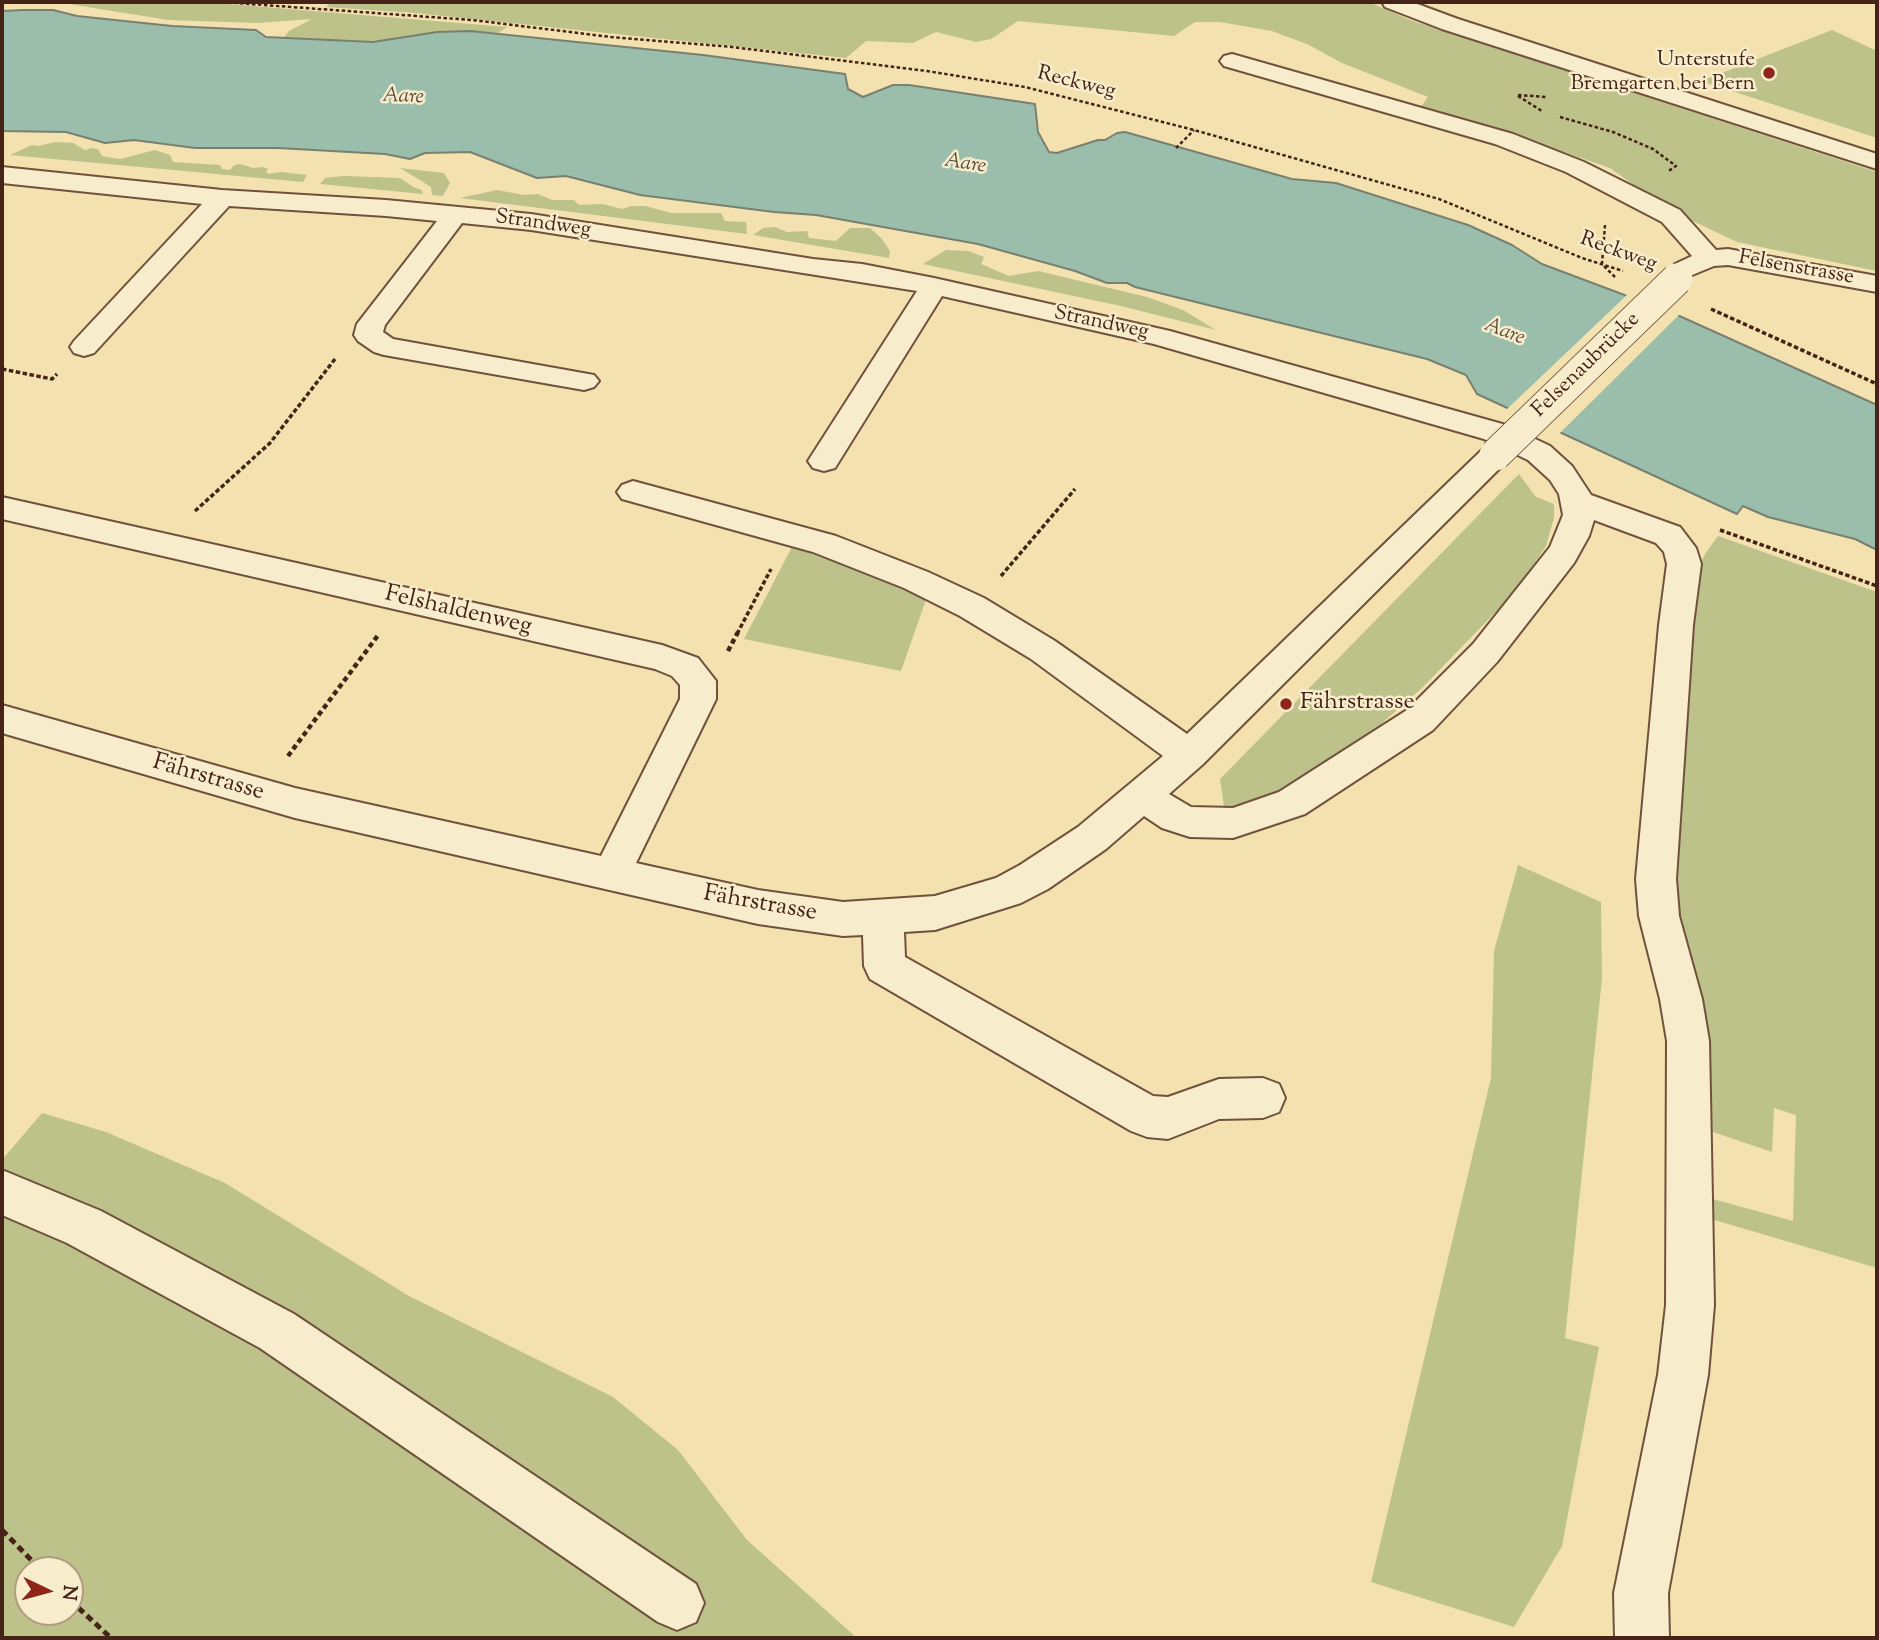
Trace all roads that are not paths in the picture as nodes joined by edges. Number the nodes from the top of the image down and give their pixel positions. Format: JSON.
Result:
{"nodes":[{"id":1,"x":1393,"y":2,"type":"edge"},
{"id":2,"x":1232,"y":61,"type":"dead end"},
{"id":3,"x":1877,"y":162,"type":"edge"},
{"id":4,"x":8,"y":181,"type":"edge"},
{"id":5,"x":222,"y":198,"type":"junction"},
{"id":6,"x":456,"y":214,"type":"junction"},
{"id":7,"x":1709,"y":258,"type":"junction"},
{"id":8,"x":1679,"y":277,"type":"joint"},
{"id":9,"x":1877,"y":284,"type":"edge"},
{"id":10,"x":934,"y":286,"type":"junction"},
{"id":11,"x":84,"y":347,"type":"dead end"},
{"id":12,"x":584,"y":381,"type":"dead end"},
{"id":13,"x":1495,"y":456,"type":"joint"},
{"id":14,"x":824,"y":461,"type":"dead end"},
{"id":15,"x":633,"y":492,"type":"dead end"},
{"id":16,"x":1578,"y":502,"type":"junction"},
{"id":17,"x":2,"y":508,"type":"edge"},
{"id":18,"x":2,"y":719,"type":"edge"},
{"id":19,"x":1189,"y":755,"type":"junction"},
{"id":20,"x":1140,"y":795,"type":"junction"},
{"id":21,"x":611,"y":875,"type":"junction"},
{"id":22,"x":883,"y":917,"type":"junction"},
{"id":23,"x":1263,"y":1098,"type":"dead end"},
{"id":24,"x":2,"y":1192,"type":"edge"},
{"id":25,"x":677,"y":1602,"type":"dead end"},
{"id":26,"x":1642,"y":1638,"type":"edge"}],
"edges":[{"from":1,"to":3,"type":"street"},
{"from":2,"to":7,"type":"street"},
{"from":4,"to":5,"type":"street","name":"Strandweg"},
{"from":5,"to":6,"type":"street","name":"Strandweg"},
{"from":5,"to":11,"type":"street"},
{"from":6,"to":10,"type":"street","name":"Strandweg"},
{"from":6,"to":12,"type":"street"},
{"from":7,"to":8,"type":"street","name":"Felsenstrasse"},
{"from":7,"to":9,"type":"street","name":"Felsenstrasse"},
{"from":8,"to":13,"type":"street","name":"Felsenaubrücke","bridge":true},
{"from":10,"to":14,"type":"street"},
{"from":10,"to":16,"type":"street","name":"Strandweg"},
{"from":13,"to":19,"type":"street","name":"Fährstrasse"},
{"from":15,"to":19,"type":"street"},
{"from":16,"to":20,"type":"street"},
{"from":16,"to":26,"type":"street"},
{"from":17,"to":21,"type":"street","name":"Felshaldenweg"},
{"from":18,"to":21,"type":"street","name":"Fährstrasse"},
{"from":19,"to":20,"type":"street","name":"Fährstrasse"},
{"from":20,"to":22,"type":"street","name":"Fährstrasse"},
{"from":21,"to":22,"type":"street","name":"Fährstrasse"},
{"from":22,"to":23,"type":"street"},
{"from":24,"to":25,"type":"street"}]}
